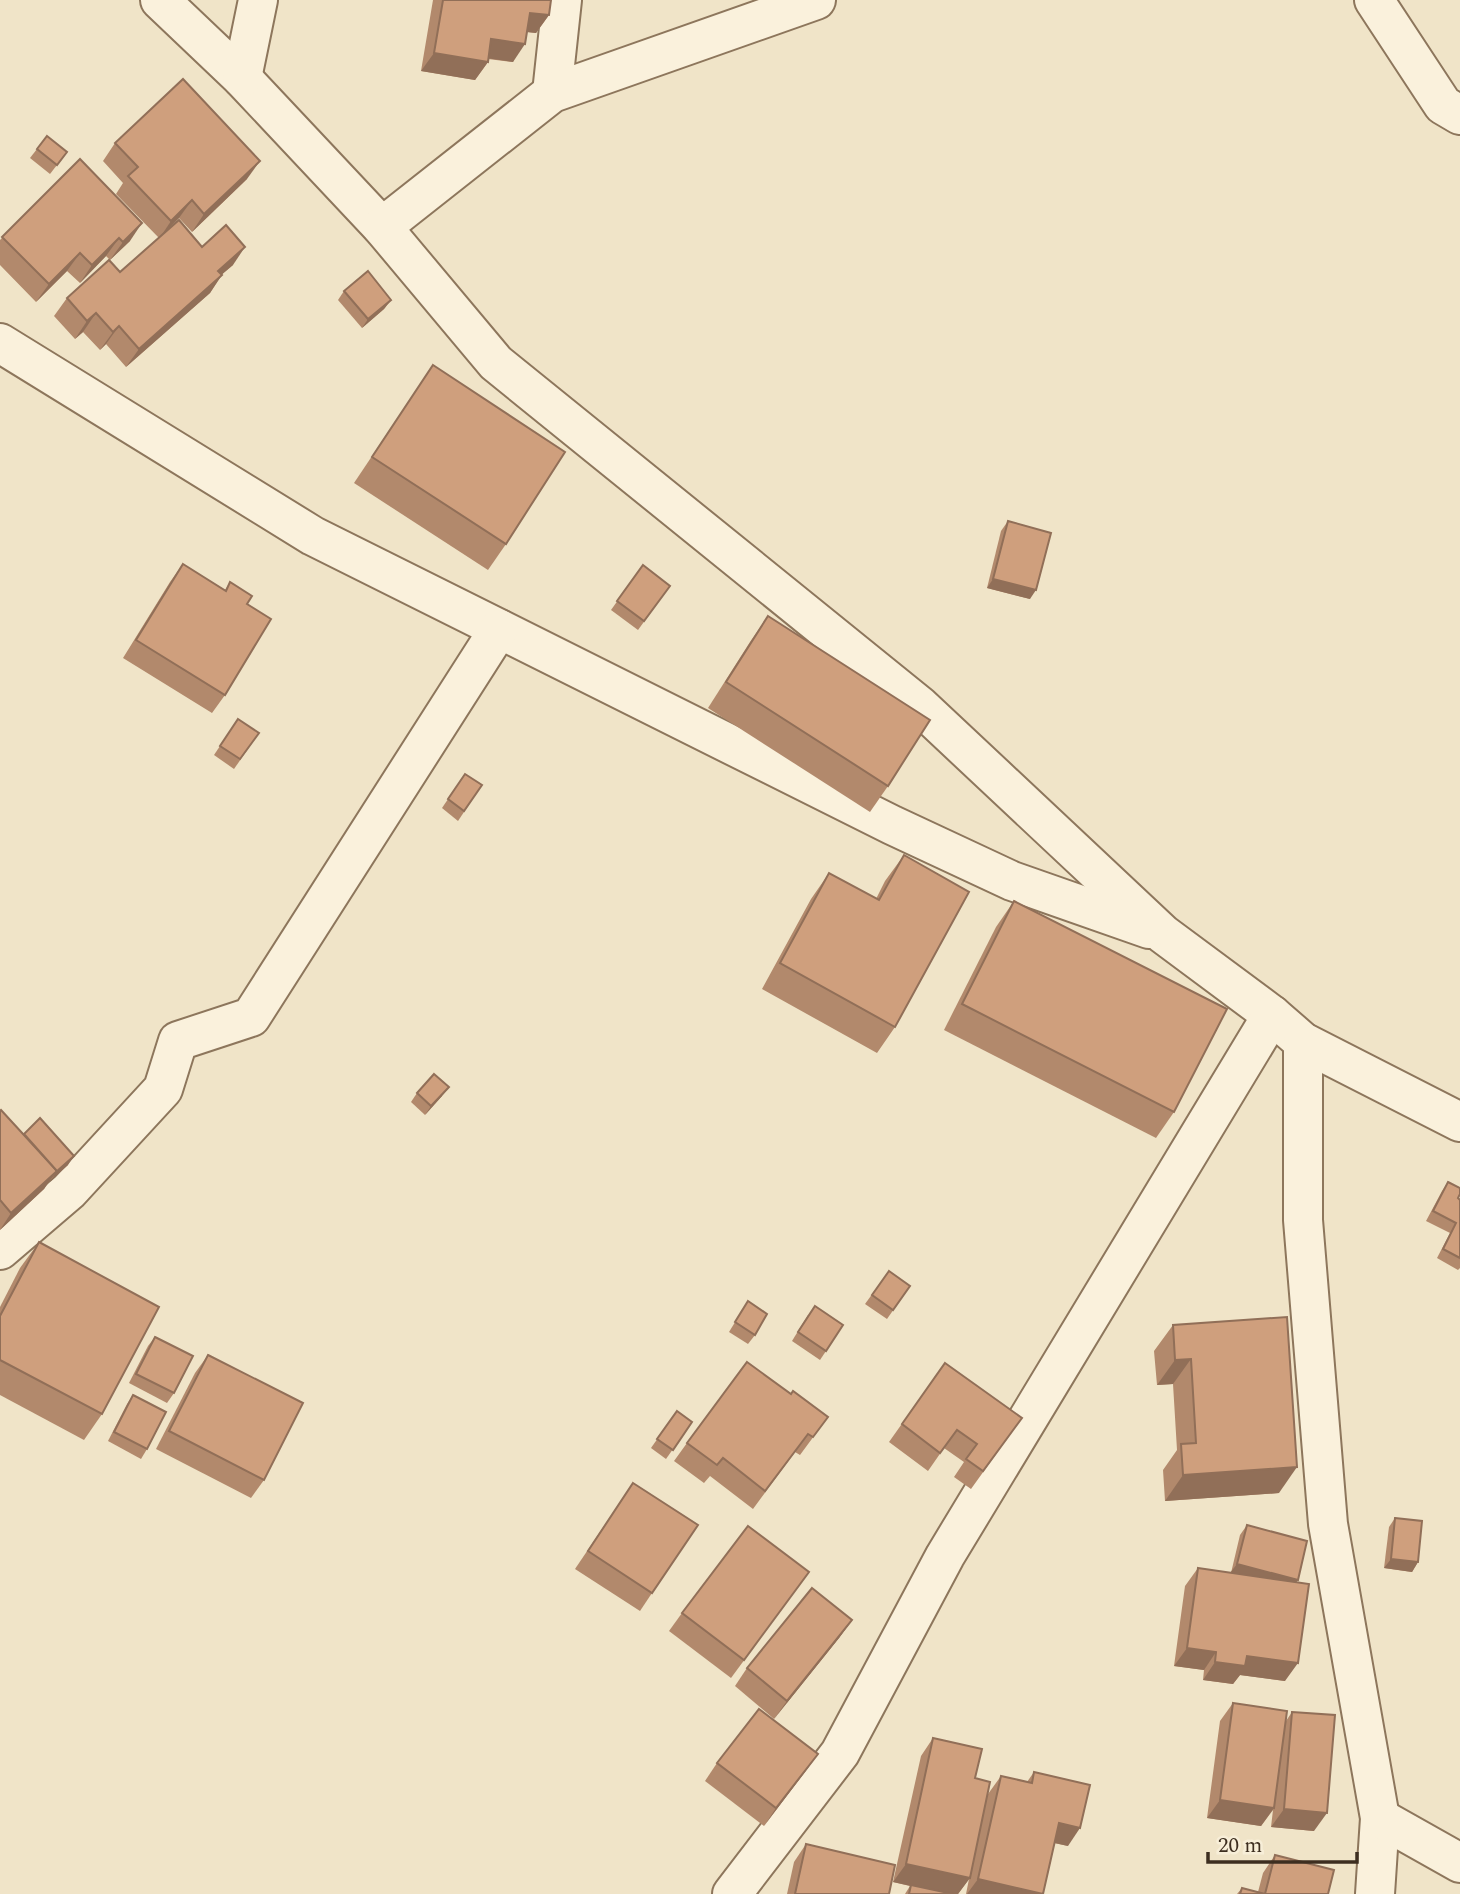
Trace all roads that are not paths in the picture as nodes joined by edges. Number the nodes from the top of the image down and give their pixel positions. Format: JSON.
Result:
{"nodes":[{"id":1,"x":160,"y":0,"type":"edge"},
{"id":2,"x":258,"y":0,"type":"edge"},
{"id":3,"x":562,"y":0,"type":"edge"},
{"id":4,"x":816,"y":0,"type":"edge"},
{"id":5,"x":1374,"y":0,"type":"edge"},
{"id":6,"x":242,"y":78,"type":"junction"},
{"id":7,"x":552,"y":93,"type":"junction"},
{"id":8,"x":1454,"y":99,"type":"edge"},
{"id":9,"x":382,"y":227,"type":"junction"},
{"id":10,"x":0,"y":343,"type":"edge"},
{"id":11,"x":499,"y":629,"type":"junction"},
{"id":12,"x":1163,"y":934,"type":"junction"},
{"id":13,"x":1272,"y":1015,"type":"junction"},
{"id":14,"x":1303,"y":1042,"type":"junction"},
{"id":15,"x":1460,"y":1122,"type":"edge"},
{"id":16,"x":0,"y":1250,"type":"edge"},
{"id":17,"x":1380,"y":1818,"type":"junction"},
{"id":18,"x":1460,"y":1863,"type":"edge"},
{"id":19,"x":732,"y":1894,"type":"edge"},
{"id":20,"x":1375,"y":1894,"type":"edge"}],
"edges":[{"from":1,"to":6,"type":"street"},
{"from":2,"to":6,"type":"street"},
{"from":3,"to":7,"type":"street"},
{"from":4,"to":7,"type":"street"},
{"from":5,"to":8,"type":"street"},
{"from":6,"to":9,"type":"street"},
{"from":7,"to":9,"type":"street"},
{"from":9,"to":12,"type":"street"},
{"from":10,"to":11,"type":"street"},
{"from":11,"to":12,"type":"street"},
{"from":11,"to":16,"type":"street"},
{"from":12,"to":13,"type":"street"},
{"from":13,"to":14,"type":"street"},
{"from":13,"to":19,"type":"street"},
{"from":14,"to":15,"type":"street"},
{"from":14,"to":17,"type":"street"},
{"from":17,"to":18,"type":"street"},
{"from":17,"to":20,"type":"street"}]}
